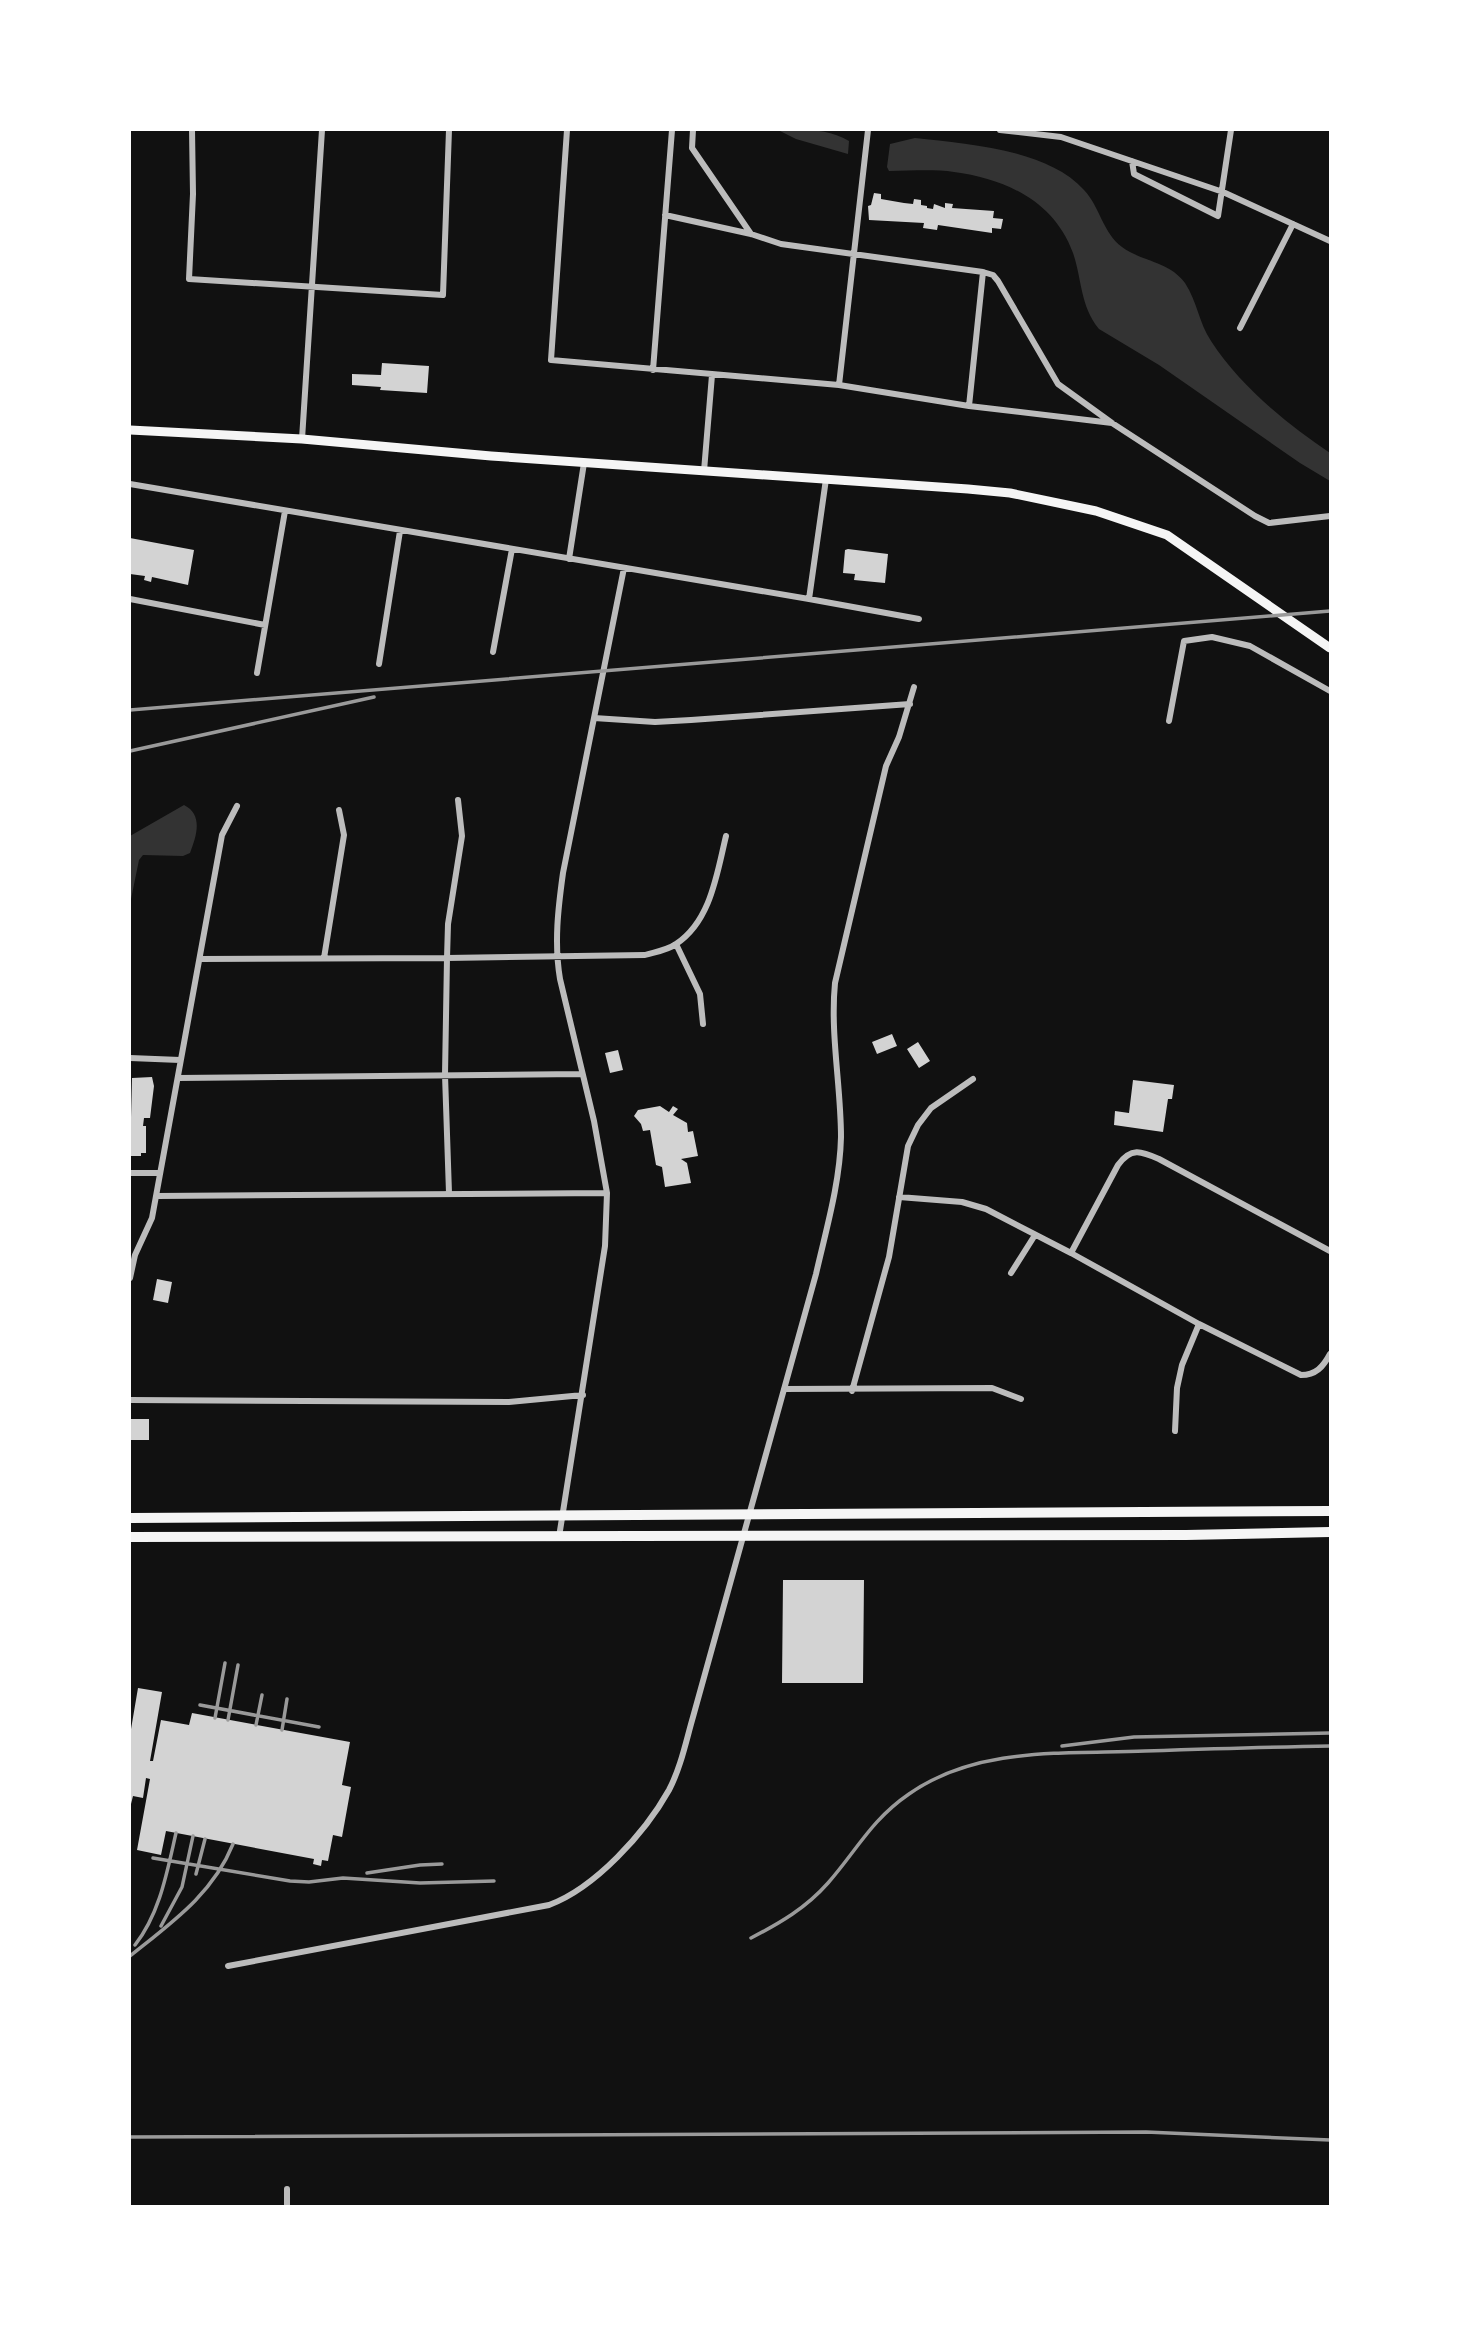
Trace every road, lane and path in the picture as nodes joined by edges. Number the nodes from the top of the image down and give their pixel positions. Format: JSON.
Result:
{"nodes":[{"id":1,"x":192,"y":130,"type":"edge"},
{"id":2,"x":322,"y":130,"type":"edge"},
{"id":3,"x":449,"y":130,"type":"edge"},
{"id":4,"x":567,"y":130,"type":"edge"},
{"id":5,"x":671,"y":130,"type":"edge"},
{"id":6,"x":693,"y":130,"type":"edge"},
{"id":7,"x":868,"y":130,"type":"edge"},
{"id":8,"x":1000,"y":130,"type":"edge"},
{"id":9,"x":1231,"y":130,"type":"edge"},
{"id":10,"x":1132,"y":162,"type":"junction"},
{"id":11,"x":1223,"y":192,"type":"junction"},
{"id":12,"x":664,"y":215,"type":"junction"},
{"id":13,"x":1293,"y":224,"type":"junction"},
{"id":14,"x":751,"y":234,"type":"junction"},
{"id":15,"x":1331,"y":242,"type":"edge"},
{"id":16,"x":852,"y":256,"type":"junction"},
{"id":17,"x":983,"y":272,"type":"junction"},
{"id":18,"x":312,"y":287,"type":"junction"},
{"id":19,"x":1240,"y":328,"type":"dead end"},
{"id":20,"x":653,"y":370,"type":"junction"},
{"id":21,"x":712,"y":375,"type":"junction"},
{"id":22,"x":839,"y":385,"type":"junction"},
{"id":23,"x":969,"y":406,"type":"junction"},
{"id":24,"x":1112,"y":423,"type":"junction"},
{"id":25,"x":130,"y":430,"type":"edge"},
{"id":26,"x":302,"y":439,"type":"junction"},
{"id":27,"x":584,"y":463,"type":"junction"},
{"id":28,"x":704,"y":471,"type":"junction"},
{"id":29,"x":826,"y":479,"type":"junction"},
{"id":30,"x":130,"y":484,"type":"edge"},
{"id":31,"x":285,"y":511,"type":"junction"},
{"id":32,"x":1331,"y":516,"type":"edge"},
{"id":33,"x":400,"y":531,"type":"junction"},
{"id":34,"x":512,"y":549,"type":"junction"},
{"id":35,"x":569,"y":559,"type":"junction"},
{"id":36,"x":624,"y":568,"type":"junction"},
{"id":37,"x":130,"y":599,"type":"edge"},
{"id":38,"x":809,"y":599,"type":"junction"},
{"id":39,"x":919,"y":620,"type":"dead end"},
{"id":40,"x":265,"y":625,"type":"junction"},
{"id":41,"x":1331,"y":648,"type":"edge"},
{"id":42,"x":494,"y":652,"type":"dead end"},
{"id":43,"x":379,"y":664,"type":"dead end"},
{"id":44,"x":257,"y":673,"type":"dead end"},
{"id":45,"x":914,"y":687,"type":"dead end"},
{"id":46,"x":1331,"y":691,"type":"edge"},
{"id":47,"x":910,"y":704,"type":"junction"},
{"id":48,"x":594,"y":718,"type":"junction"},
{"id":49,"x":1169,"y":721,"type":"dead end"},
{"id":50,"x":458,"y":800,"type":"dead end"},
{"id":51,"x":237,"y":806,"type":"dead end"},
{"id":52,"x":339,"y":810,"type":"dead end"},
{"id":53,"x":726,"y":836,"type":"dead end"},
{"id":54,"x":676,"y":944,"type":"junction"},
{"id":55,"x":556,"y":957,"type":"junction"},
{"id":56,"x":324,"y":958,"type":"junction"},
{"id":57,"x":447,"y":958,"type":"junction"},
{"id":58,"x":200,"y":959,"type":"junction"},
{"id":59,"x":703,"y":1024,"type":"dead end"},
{"id":60,"x":130,"y":1058,"type":"edge"},
{"id":61,"x":180,"y":1060,"type":"junction"},
{"id":62,"x":581,"y":1074,"type":"junction"},
{"id":63,"x":445,"y":1075,"type":"junction"},
{"id":64,"x":178,"y":1079,"type":"junction"},
{"id":65,"x":973,"y":1079,"type":"dead end"},
{"id":66,"x":130,"y":1173,"type":"edge"},
{"id":67,"x":159,"y":1173,"type":"junction"},
{"id":68,"x":449,"y":1193,"type":"junction"},
{"id":69,"x":607,"y":1193,"type":"junction"},
{"id":70,"x":157,"y":1195,"type":"junction"},
{"id":71,"x":899,"y":1197,"type":"junction"},
{"id":72,"x":1035,"y":1235,"type":"junction"},
{"id":73,"x":1331,"y":1251,"type":"edge"},
{"id":74,"x":1071,"y":1253,"type":"junction"},
{"id":75,"x":1011,"y":1273,"type":"dead end"},
{"id":76,"x":130,"y":1278,"type":"edge"},
{"id":77,"x":1199,"y":1324,"type":"junction"},
{"id":78,"x":1331,"y":1354,"type":"edge"},
{"id":79,"x":784,"y":1389,"type":"junction"},
{"id":80,"x":852,"y":1391,"type":"junction"},
{"id":81,"x":583,"y":1395,"type":"junction"},
{"id":82,"x":1021,"y":1399,"type":"dead end"},
{"id":83,"x":130,"y":1400,"type":"edge"},
{"id":84,"x":1175,"y":1431,"type":"dead end"},
{"id":85,"x":1331,"y":1511,"type":"edge"},
{"id":86,"x":563,"y":1514,"type":"junction"},
{"id":87,"x":748,"y":1515,"type":"junction"},
{"id":88,"x":130,"y":1518,"type":"edge"},
{"id":89,"x":1331,"y":1532,"type":"edge"},
{"id":90,"x":559,"y":1536,"type":"junction"},
{"id":91,"x":742,"y":1536,"type":"junction"},
{"id":92,"x":130,"y":1537,"type":"edge"},
{"id":93,"x":228,"y":1966,"type":"dead end"},
{"id":94,"x":287,"y":2189,"type":"dead end"},
{"id":95,"x":287,"y":2207,"type":"edge"}],
"edges":[{"from":1,"to":18,"type":"street"},
{"from":2,"to":18,"type":"street"},
{"from":3,"to":18,"type":"street"},
{"from":4,"to":20,"type":"street"},
{"from":5,"to":12,"type":"street"},
{"from":6,"to":14,"type":"street"},
{"from":7,"to":16,"type":"street"},
{"from":8,"to":10,"type":"street"},
{"from":9,"to":11,"type":"street"},
{"from":10,"to":11,"type":"street"},
{"from":10,"to":11,"type":"street"},
{"from":11,"to":13,"type":"street"},
{"from":12,"to":14,"type":"street"},
{"from":12,"to":20,"type":"street"},
{"from":13,"to":15,"type":"street"},
{"from":13,"to":19,"type":"street"},
{"from":14,"to":16,"type":"street"},
{"from":16,"to":17,"type":"street"},
{"from":16,"to":22,"type":"street"},
{"from":17,"to":23,"type":"street"},
{"from":17,"to":24,"type":"street"},
{"from":18,"to":26,"type":"street"},
{"from":20,"to":21,"type":"street"},
{"from":21,"to":22,"type":"street"},
{"from":21,"to":28,"type":"street"},
{"from":22,"to":23,"type":"street"},
{"from":23,"to":24,"type":"street"},
{"from":24,"to":32,"type":"street"},
{"from":25,"to":26,"type":"main road"},
{"from":26,"to":27,"type":"main road"},
{"from":27,"to":28,"type":"main road"},
{"from":27,"to":35,"type":"street"},
{"from":28,"to":29,"type":"main road"},
{"from":29,"to":38,"type":"street"},
{"from":29,"to":41,"type":"main road"},
{"from":30,"to":31,"type":"street"},
{"from":31,"to":33,"type":"street"},
{"from":31,"to":40,"type":"street"},
{"from":33,"to":34,"type":"street"},
{"from":33,"to":43,"type":"street"},
{"from":34,"to":35,"type":"street"},
{"from":34,"to":42,"type":"street"},
{"from":35,"to":36,"type":"street"},
{"from":36,"to":38,"type":"street"},
{"from":36,"to":48,"type":"street"},
{"from":37,"to":40,"type":"street"},
{"from":38,"to":39,"type":"street"},
{"from":40,"to":44,"type":"street"},
{"from":45,"to":47,"type":"street"},
{"from":46,"to":49,"type":"street"},
{"from":47,"to":48,"type":"street"},
{"from":47,"to":79,"type":"street"},
{"from":48,"to":55,"type":"street"},
{"from":50,"to":57,"type":"street"},
{"from":51,"to":58,"type":"street"},
{"from":52,"to":56,"type":"street"},
{"from":53,"to":54,"type":"street"},
{"from":54,"to":55,"type":"street"},
{"from":54,"to":59,"type":"street"},
{"from":55,"to":57,"type":"street"},
{"from":55,"to":62,"type":"street"},
{"from":56,"to":57,"type":"street"},
{"from":56,"to":58,"type":"street"},
{"from":57,"to":63,"type":"street"},
{"from":58,"to":61,"type":"street"},
{"from":60,"to":61,"type":"street"},
{"from":61,"to":64,"type":"street"},
{"from":62,"to":63,"type":"street"},
{"from":62,"to":69,"type":"street"},
{"from":63,"to":64,"type":"street"},
{"from":63,"to":68,"type":"street"},
{"from":64,"to":67,"type":"street"},
{"from":65,"to":71,"type":"street"},
{"from":66,"to":67,"type":"street"},
{"from":67,"to":70,"type":"street"},
{"from":68,"to":69,"type":"street"},
{"from":68,"to":70,"type":"street"},
{"from":69,"to":81,"type":"street"},
{"from":70,"to":76,"type":"street"},
{"from":71,"to":72,"type":"street"},
{"from":71,"to":80,"type":"street"},
{"from":72,"to":74,"type":"street"},
{"from":72,"to":75,"type":"street"},
{"from":73,"to":74,"type":"street"},
{"from":74,"to":77,"type":"street"},
{"from":77,"to":78,"type":"street"},
{"from":77,"to":84,"type":"street"},
{"from":79,"to":80,"type":"street"},
{"from":79,"to":87,"type":"street"},
{"from":80,"to":82,"type":"street"},
{"from":81,"to":83,"type":"street"},
{"from":81,"to":86,"type":"street"},
{"from":85,"to":87,"type":"main road"},
{"from":86,"to":87,"type":"main road"},
{"from":86,"to":88,"type":"main road"},
{"from":86,"to":90,"type":"street"},
{"from":87,"to":91,"type":"street"},
{"from":89,"to":91,"type":"main road"},
{"from":90,"to":91,"type":"main road"},
{"from":90,"to":92,"type":"main road"},
{"from":91,"to":93,"type":"street"},
{"from":94,"to":95,"type":"street"}]}
